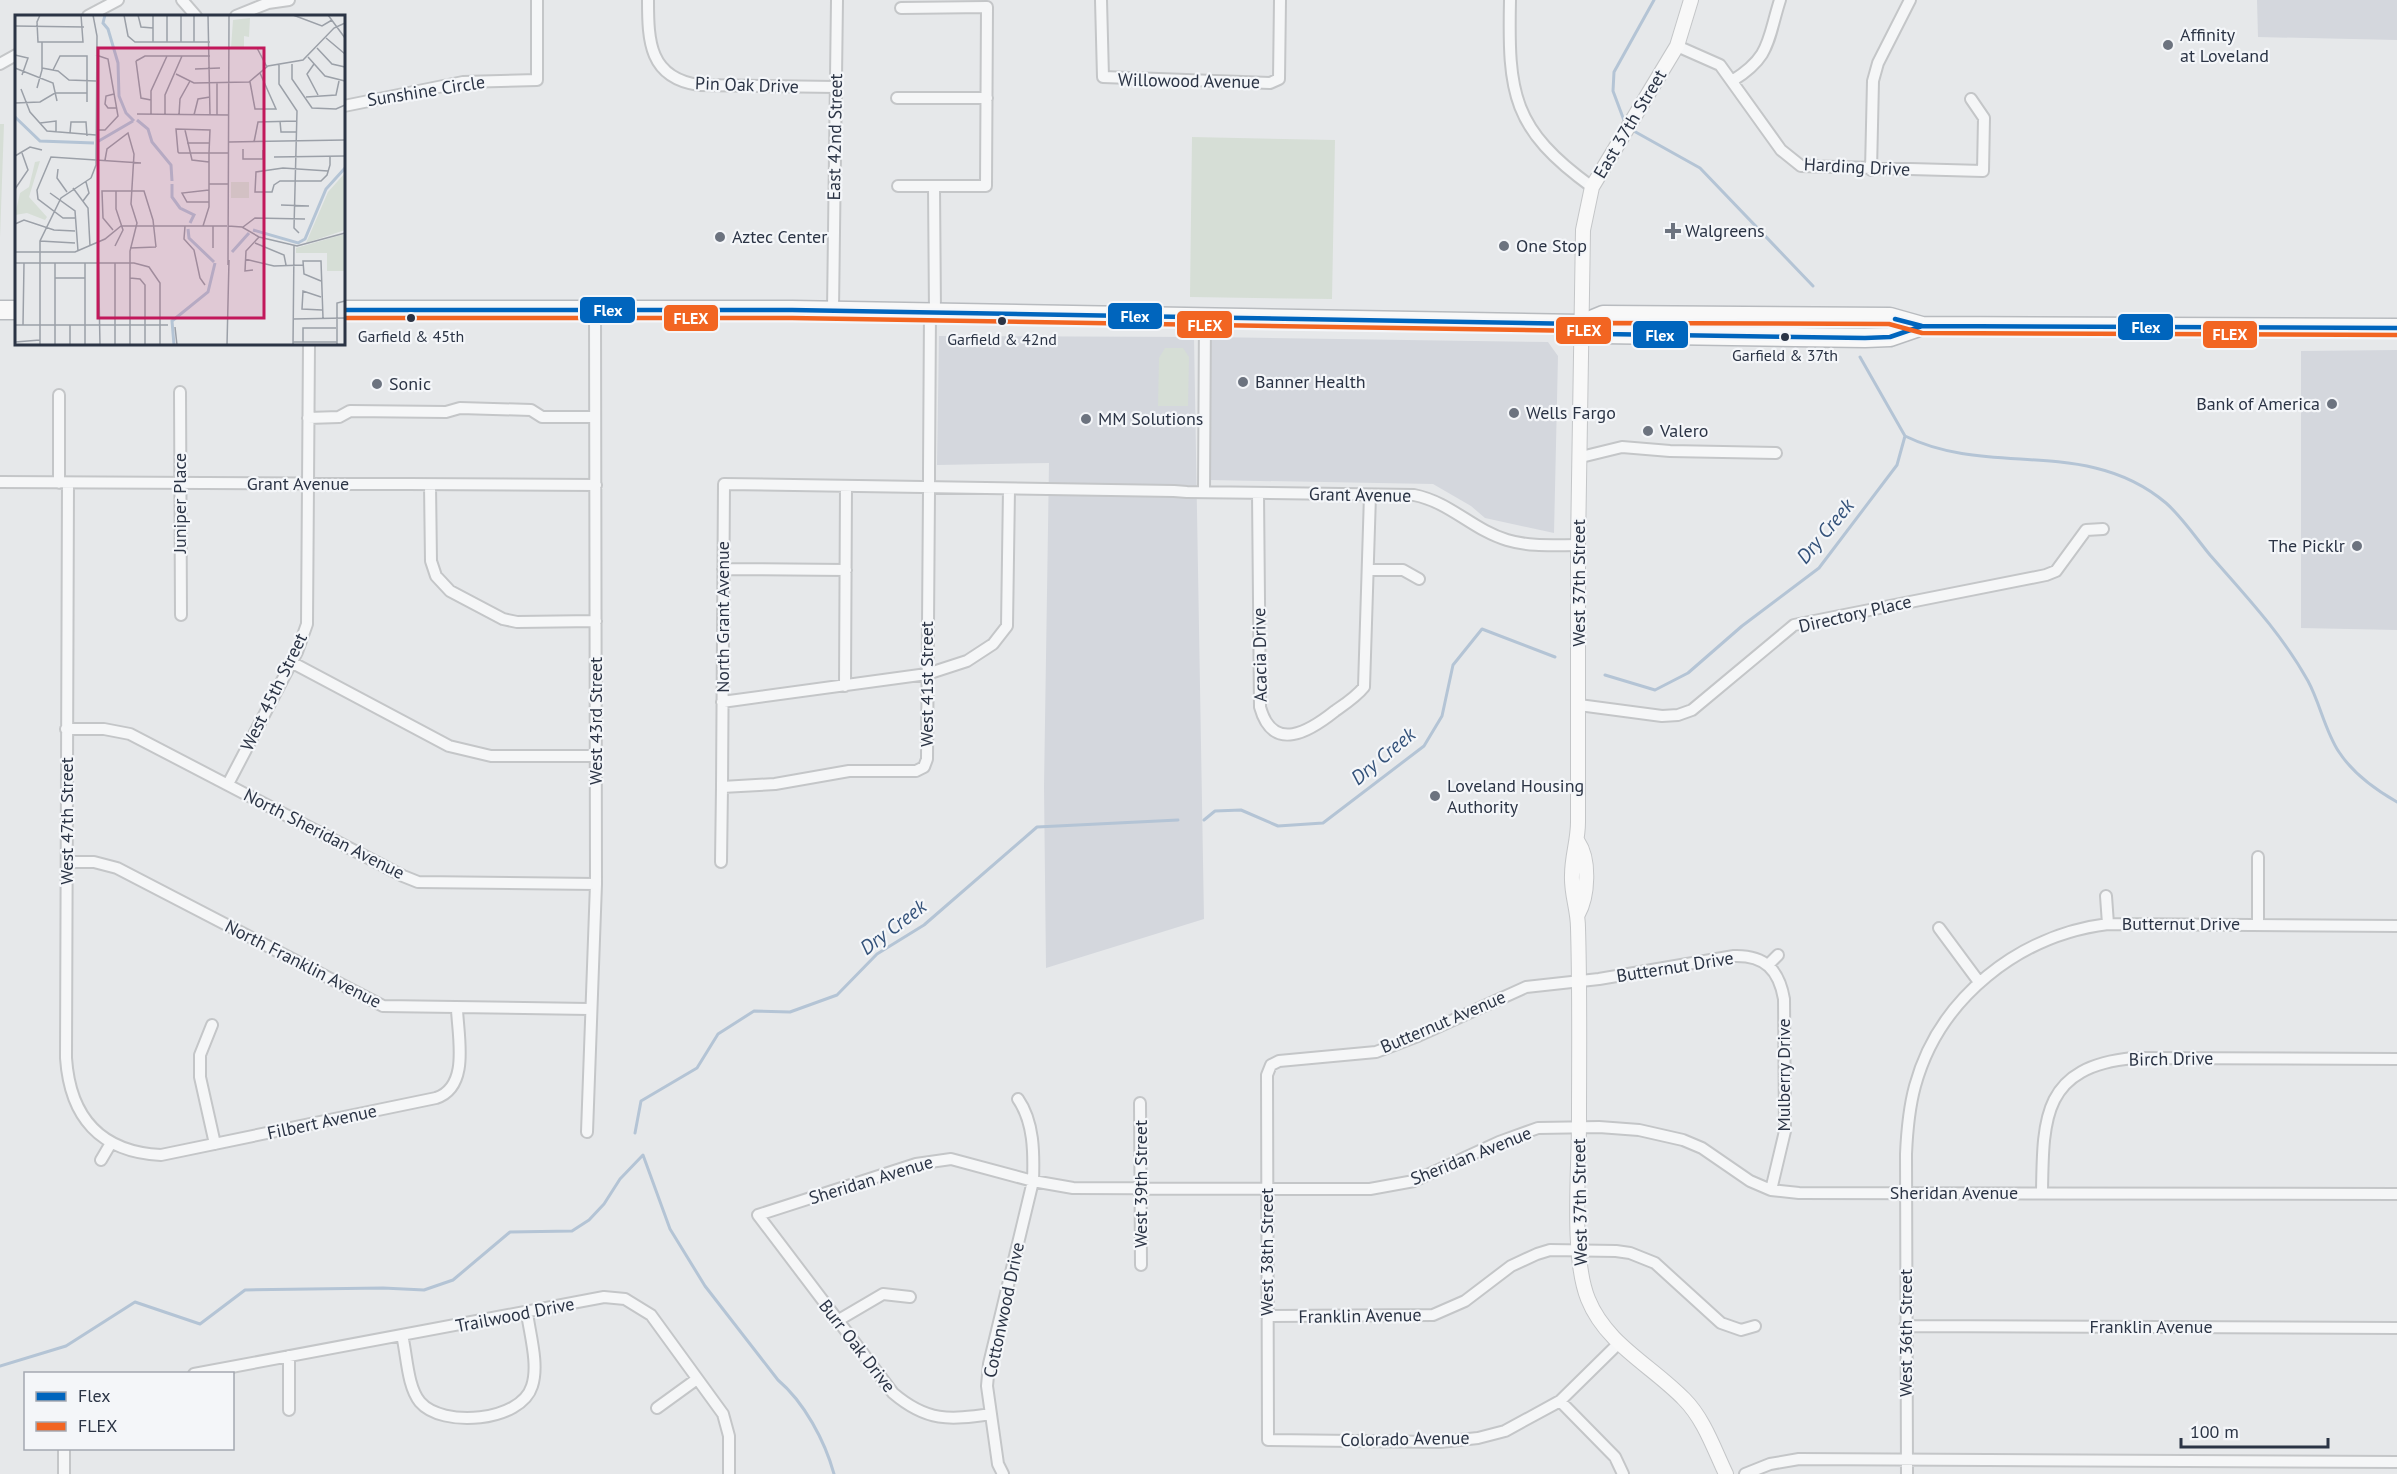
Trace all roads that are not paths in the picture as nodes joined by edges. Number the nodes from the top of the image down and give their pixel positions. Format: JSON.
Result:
{"nodes":[{"id":1,"x":118,"y":0,"type":"edge"},
{"id":2,"x":182,"y":0,"type":"edge"},
{"id":3,"x":290,"y":0,"type":"edge"},
{"id":4,"x":537,"y":0,"type":"edge"},
{"id":5,"x":648,"y":0,"type":"edge"},
{"id":6,"x":837,"y":0,"type":"edge"},
{"id":7,"x":1101,"y":0,"type":"edge"},
{"id":8,"x":1280,"y":0,"type":"edge"},
{"id":9,"x":1510,"y":0,"type":"edge"},
{"id":10,"x":1691,"y":0,"type":"edge"},
{"id":11,"x":1780,"y":0,"type":"edge"},
{"id":12,"x":1910,"y":0,"type":"edge"},
{"id":13,"x":901,"y":8,"type":"dead end"},
{"id":14,"x":90,"y":15,"type":"edge"},
{"id":15,"x":195,"y":15,"type":"edge"},
{"id":16,"x":238,"y":15,"type":"edge"},
{"id":17,"x":1677,"y":46,"type":"junction"},
{"id":18,"x":15,"y":56,"type":"edge"},
{"id":19,"x":0,"y":63,"type":"edge"},
{"id":20,"x":1732,"y":81,"type":"junction"},
{"id":21,"x":836,"y":87,"type":"junction"},
{"id":22,"x":897,"y":98,"type":"dead end"},
{"id":23,"x":987,"y":98,"type":"junction"},
{"id":24,"x":1971,"y":99,"type":"dead end"},
{"id":25,"x":345,"y":106,"type":"edge"},
{"id":26,"x":1871,"y":170,"type":"junction"},
{"id":27,"x":898,"y":186,"type":"dead end"},
{"id":28,"x":934,"y":187,"type":"junction"},
{"id":29,"x":1592,"y":187,"type":"junction"},
{"id":30,"x":345,"y":310,"type":"edge"},
{"id":31,"x":595,"y":310,"type":"junction"},
{"id":32,"x":833,"y":310,"type":"junction"},
{"id":33,"x":933,"y":312,"type":"junction"},
{"id":34,"x":1205,"y":317,"type":"junction"},
{"id":35,"x":1581,"y":324,"type":"junction"},
{"id":36,"x":2397,"y":328,"type":"edge"},
{"id":37,"x":309,"y":345,"type":"edge"},
{"id":38,"x":180,"y":392,"type":"dead end"},
{"id":39,"x":59,"y":395,"type":"dead end"},
{"id":40,"x":596,"y":417,"type":"junction"},
{"id":41,"x":308,"y":418,"type":"junction"},
{"id":42,"x":1776,"y":453,"type":"dead end"},
{"id":43,"x":1581,"y":457,"type":"junction"},
{"id":44,"x":0,"y":482,"type":"edge"},
{"id":45,"x":63,"y":483,"type":"junction"},
{"id":46,"x":306,"y":483,"type":"junction"},
{"id":47,"x":180,"y":484,"type":"junction"},
{"id":48,"x":430,"y":485,"type":"junction"},
{"id":49,"x":596,"y":485,"type":"junction"},
{"id":50,"x":846,"y":486,"type":"junction"},
{"id":51,"x":929,"y":488,"type":"junction"},
{"id":52,"x":1009,"y":489,"type":"junction"},
{"id":53,"x":1204,"y":492,"type":"junction"},
{"id":54,"x":1258,"y":493,"type":"junction"},
{"id":55,"x":1370,"y":495,"type":"junction"},
{"id":56,"x":2103,"y":529,"type":"dead end"},
{"id":57,"x":1578,"y":545,"type":"junction"},
{"id":58,"x":723,"y":569,"type":"junction"},
{"id":59,"x":846,"y":570,"type":"junction"},
{"id":60,"x":1368,"y":570,"type":"junction"},
{"id":61,"x":1419,"y":579,"type":"dead end"},
{"id":62,"x":181,"y":615,"type":"dead end"},
{"id":63,"x":596,"y":621,"type":"junction"},
{"id":64,"x":291,"y":662,"type":"junction"},
{"id":65,"x":927,"y":675,"type":"junction"},
{"id":66,"x":845,"y":686,"type":"junction"},
{"id":67,"x":722,"y":702,"type":"junction"},
{"id":68,"x":1579,"y":705,"type":"junction"},
{"id":69,"x":66,"y":729,"type":"junction"},
{"id":70,"x":596,"y":756,"type":"junction"},
{"id":71,"x":228,"y":784,"type":"junction"},
{"id":72,"x":722,"y":787,"type":"junction"},
{"id":73,"x":2258,"y":857,"type":"dead end"},
{"id":74,"x":67,"y":862,"type":"junction"},
{"id":75,"x":721,"y":862,"type":"dead end"},
{"id":76,"x":596,"y":884,"type":"junction"},
{"id":77,"x":2106,"y":896,"type":"dead end"},
{"id":78,"x":2108,"y":924,"type":"junction"},
{"id":79,"x":2258,"y":925,"type":"junction"},
{"id":80,"x":2397,"y":926,"type":"edge"},
{"id":81,"x":1939,"y":928,"type":"dead end"},
{"id":82,"x":1778,"y":955,"type":"dead end"},
{"id":83,"x":1769,"y":964,"type":"junction"},
{"id":84,"x":1580,"y":980,"type":"junction"},
{"id":85,"x":1979,"y":982,"type":"junction"},
{"id":86,"x":457,"y":1009,"type":"junction"},
{"id":87,"x":590,"y":1009,"type":"junction"},
{"id":88,"x":212,"y":1025,"type":"dead end"},
{"id":89,"x":2397,"y":1059,"type":"edge"},
{"id":90,"x":1271,"y":1065,"type":"joint"},
{"id":91,"x":1018,"y":1099,"type":"dead end"},
{"id":92,"x":1140,"y":1103,"type":"dead end"},
{"id":93,"x":1579,"y":1127,"type":"junction"},
{"id":94,"x":587,"y":1132,"type":"dead end"},
{"id":95,"x":111,"y":1143,"type":"junction"},
{"id":96,"x":215,"y":1144,"type":"junction"},
{"id":97,"x":101,"y":1160,"type":"dead end"},
{"id":98,"x":1033,"y":1181,"type":"junction"},
{"id":99,"x":1267,"y":1189,"type":"junction"},
{"id":100,"x":1140,"y":1190,"type":"junction"},
{"id":101,"x":1771,"y":1190,"type":"junction"},
{"id":102,"x":2042,"y":1192,"type":"junction"},
{"id":103,"x":1906,"y":1193,"type":"junction"},
{"id":104,"x":2397,"y":1194,"type":"edge"},
{"id":105,"x":758,"y":1215,"type":"joint"},
{"id":106,"x":1579,"y":1251,"type":"junction"},
{"id":107,"x":1141,"y":1265,"type":"dead end"},
{"id":108,"x":910,"y":1297,"type":"dead end"},
{"id":109,"x":527,"y":1313,"type":"junction"},
{"id":110,"x":1267,"y":1316,"type":"junction"},
{"id":111,"x":837,"y":1321,"type":"junction"},
{"id":112,"x":1755,"y":1326,"type":"dead end"},
{"id":113,"x":1905,"y":1326,"type":"junction"},
{"id":114,"x":2397,"y":1328,"type":"edge"},
{"id":115,"x":402,"y":1335,"type":"junction"},
{"id":116,"x":1618,"y":1344,"type":"junction"},
{"id":117,"x":289,"y":1356,"type":"junction"},
{"id":118,"x":205,"y":1372,"type":"edge"},
{"id":119,"x":697,"y":1379,"type":"junction"},
{"id":120,"x":1560,"y":1401,"type":"junction"},
{"id":121,"x":657,"y":1408,"type":"dead end"},
{"id":122,"x":289,"y":1410,"type":"dead end"},
{"id":123,"x":991,"y":1414,"type":"junction"},
{"id":124,"x":1268,"y":1440,"type":"joint"},
{"id":125,"x":64,"y":1450,"type":"edge"},
{"id":126,"x":1906,"y":1461,"type":"junction"},
{"id":127,"x":2397,"y":1462,"type":"edge"},
{"id":128,"x":64,"y":1474,"type":"edge"},
{"id":129,"x":729,"y":1474,"type":"edge"},
{"id":130,"x":1004,"y":1474,"type":"edge"},
{"id":131,"x":1623,"y":1474,"type":"edge"},
{"id":132,"x":1726,"y":1474,"type":"edge"},
{"id":133,"x":1745,"y":1474,"type":"edge"},
{"id":134,"x":1906,"y":1474,"type":"edge"}],
"edges":[{"from":1,"to":14,"type":"street"},
{"from":2,"to":15,"type":"street"},
{"from":3,"to":16,"type":"street"},
{"from":4,"to":25,"type":"street","name":"Sunshine Circle"},
{"from":5,"to":21,"type":"street","name":"Pin Oak Drive"},
{"from":6,"to":21,"type":"street","name":"East 42nd Street"},
{"from":7,"to":8,"type":"street","name":"Willowood Avenue"},
{"from":9,"to":29,"type":"street"},
{"from":10,"to":17,"type":"street","name":"East 37th Street"},
{"from":11,"to":20,"type":"street"},
{"from":12,"to":26,"type":"street"},
{"from":13,"to":23,"type":"street"},
{"from":17,"to":20,"type":"street","name":"Harding Drive"},
{"from":17,"to":29,"type":"street","name":"East 37th Street"},
{"from":18,"to":19,"type":"street"},
{"from":20,"to":26,"type":"street","name":"Harding Drive"},
{"from":21,"to":32,"type":"street","name":"East 42nd Street"},
{"from":22,"to":23,"type":"street"},
{"from":23,"to":28,"type":"street"},
{"from":24,"to":26,"type":"street","name":"Harding Drive"},
{"from":27,"to":28,"type":"street"},
{"from":28,"to":33,"type":"street","name":"West 41st Street"},
{"from":29,"to":35,"type":"street","name":"East 37th Street"},
{"from":30,"to":31,"type":"highway"},
{"from":31,"to":32,"type":"highway"},
{"from":31,"to":40,"type":"street","name":"West 43rd Street"},
{"from":32,"to":33,"type":"highway"},
{"from":33,"to":34,"type":"highway"},
{"from":33,"to":51,"type":"street","name":"West 41st Street"},
{"from":34,"to":35,"type":"highway"},
{"from":34,"to":53,"type":"street"},
{"from":35,"to":36,"type":"highway"},
{"from":35,"to":43,"type":"street","name":"West 37th Street"},
{"from":37,"to":41,"type":"street","name":"West 45th Street"},
{"from":38,"to":47,"type":"street","name":"Juniper Place"},
{"from":39,"to":45,"type":"street","name":"West 47th Street"},
{"from":40,"to":41,"type":"street"},
{"from":40,"to":49,"type":"street","name":"West 43rd Street"},
{"from":41,"to":46,"type":"street","name":"West 45th Street"},
{"from":42,"to":43,"type":"street"},
{"from":43,"to":57,"type":"street","name":"West 37th Street"},
{"from":44,"to":45,"type":"street","name":"Grant Avenue"},
{"from":45,"to":47,"type":"street","name":"Grant Avenue"},
{"from":45,"to":69,"type":"street","name":"West 47th Street"},
{"from":46,"to":47,"type":"street","name":"Grant Avenue"},
{"from":46,"to":48,"type":"street","name":"Grant Avenue"},
{"from":46,"to":64,"type":"street","name":"West 45th Street"},
{"from":47,"to":62,"type":"street","name":"Juniper Place"},
{"from":48,"to":49,"type":"street","name":"Grant Avenue"},
{"from":48,"to":63,"type":"street"},
{"from":49,"to":63,"type":"street","name":"West 43rd Street"},
{"from":50,"to":51,"type":"street","name":"North Grant Avenue"},
{"from":50,"to":58,"type":"street","name":"North Grant Avenue"},
{"from":50,"to":59,"type":"street"},
{"from":51,"to":52,"type":"street","name":"North Grant Avenue"},
{"from":51,"to":65,"type":"street","name":"West 41st Street"},
{"from":52,"to":53,"type":"street","name":"North Grant Avenue"},
{"from":52,"to":65,"type":"street","name":"North Grant Avenue"},
{"from":53,"to":54,"type":"street","name":"Grant Avenue"},
{"from":54,"to":55,"type":"street","name":"Grant Avenue"},
{"from":54,"to":60,"type":"street","name":"Acacia Drive"},
{"from":55,"to":57,"type":"street","name":"Grant Avenue"},
{"from":55,"to":60,"type":"street","name":"Acacia Drive"},
{"from":56,"to":68,"type":"street","name":"Directory Place"},
{"from":57,"to":68,"type":"street","name":"West 37th Street"},
{"from":58,"to":59,"type":"street"},
{"from":58,"to":67,"type":"street","name":"North Grant Avenue"},
{"from":59,"to":66,"type":"street"},
{"from":60,"to":61,"type":"street"},
{"from":63,"to":70,"type":"street","name":"West 43rd Street"},
{"from":64,"to":70,"type":"street"},
{"from":64,"to":71,"type":"street","name":"West 45th Street"},
{"from":65,"to":66,"type":"street","name":"North Grant Avenue"},
{"from":65,"to":72,"type":"street","name":"West 41st Street"},
{"from":66,"to":67,"type":"street","name":"North Grant Avenue"},
{"from":67,"to":72,"type":"street"},
{"from":68,"to":84,"type":"street","name":"West 37th Street"},
{"from":69,"to":71,"type":"street","name":"North Sheridan Avenue"},
{"from":69,"to":74,"type":"street","name":"West 47th Street"},
{"from":70,"to":76,"type":"street","name":"West 43rd Street"},
{"from":71,"to":76,"type":"street","name":"North Sheridan Avenue"},
{"from":72,"to":75,"type":"street"},
{"from":73,"to":79,"type":"street"},
{"from":74,"to":86,"type":"street","name":"North Franklin Avenue"},
{"from":74,"to":95,"type":"street","name":"West 47th Street"},
{"from":76,"to":87,"type":"street","name":"West 43rd Street"},
{"from":77,"to":78,"type":"street"},
{"from":78,"to":79,"type":"street","name":"Butternut Drive"},
{"from":78,"to":85,"type":"street","name":"Butternut Drive"},
{"from":79,"to":80,"type":"street","name":"Butternut Drive"},
{"from":81,"to":85,"type":"street"},
{"from":82,"to":83,"type":"street"},
{"from":83,"to":84,"type":"street","name":"Butternut Drive"},
{"from":83,"to":101,"type":"street","name":"Mulberry Drive"},
{"from":84,"to":90,"type":"street","name":"Butternut Avenue"},
{"from":84,"to":93,"type":"street","name":"West 37th Street"},
{"from":85,"to":103,"type":"street","name":"Butternut Drive"},
{"from":86,"to":87,"type":"street","name":"North Franklin Avenue"},
{"from":86,"to":96,"type":"street","name":"Filbert Avenue"},
{"from":87,"to":94,"type":"street","name":"West 43rd Street"},
{"from":88,"to":96,"type":"street"},
{"from":89,"to":102,"type":"street","name":"Birch Drive"},
{"from":90,"to":99,"type":"street","name":"West 38th Street"},
{"from":91,"to":98,"type":"street","name":"Cottonwood Drive"},
{"from":92,"to":100,"type":"street","name":"West 39th Street"},
{"from":93,"to":99,"type":"street","name":"Sheridan Avenue"},
{"from":93,"to":101,"type":"street","name":"Sheridan Avenue"},
{"from":93,"to":106,"type":"street","name":"West 37th Street"},
{"from":95,"to":96,"type":"street","name":"Filbert Avenue"},
{"from":95,"to":97,"type":"street"},
{"from":98,"to":100,"type":"street","name":"Sheridan Avenue"},
{"from":98,"to":105,"type":"street","name":"Sheridan Avenue"},
{"from":98,"to":123,"type":"street","name":"Cottonwood Drive"},
{"from":99,"to":100,"type":"street","name":"Sheridan Avenue"},
{"from":99,"to":110,"type":"street","name":"West 38th Street"},
{"from":100,"to":107,"type":"street","name":"West 39th Street"},
{"from":101,"to":103,"type":"street","name":"Sheridan Avenue"},
{"from":102,"to":103,"type":"street","name":"Sheridan Avenue"},
{"from":102,"to":104,"type":"street","name":"Sheridan Avenue"},
{"from":103,"to":113,"type":"street","name":"West 36th Street"},
{"from":105,"to":111,"type":"street","name":"Burr Oak Drive"},
{"from":106,"to":110,"type":"street","name":"Franklin Avenue"},
{"from":106,"to":112,"type":"street","name":"Franklin Avenue"},
{"from":106,"to":116,"type":"street","name":"West 37th Street"},
{"from":108,"to":111,"type":"street"},
{"from":109,"to":115,"type":"street","name":"Trailwood Drive"},
{"from":109,"to":115,"type":"street"},
{"from":109,"to":119,"type":"street","name":"Trailwood Drive"},
{"from":110,"to":124,"type":"street","name":"West 38th Street"},
{"from":111,"to":123,"type":"street","name":"Burr Oak Drive"},
{"from":113,"to":114,"type":"street","name":"Franklin Avenue"},
{"from":113,"to":126,"type":"street","name":"West 36th Street"},
{"from":115,"to":117,"type":"street","name":"Trailwood Drive"},
{"from":116,"to":120,"type":"street","name":"Colorado Avenue"},
{"from":116,"to":132,"type":"street","name":"West 37th Street"},
{"from":117,"to":118,"type":"street","name":"Trailwood Drive"},
{"from":117,"to":122,"type":"street"},
{"from":119,"to":121,"type":"street"},
{"from":119,"to":129,"type":"street","name":"Trailwood Drive"},
{"from":120,"to":124,"type":"street","name":"Colorado Avenue"},
{"from":120,"to":131,"type":"street"},
{"from":123,"to":130,"type":"street","name":"Cottonwood Drive"},
{"from":125,"to":128,"type":"street"},
{"from":126,"to":127,"type":"street"},
{"from":126,"to":133,"type":"street"},
{"from":126,"to":134,"type":"street","name":"West 36th Street"}]}
